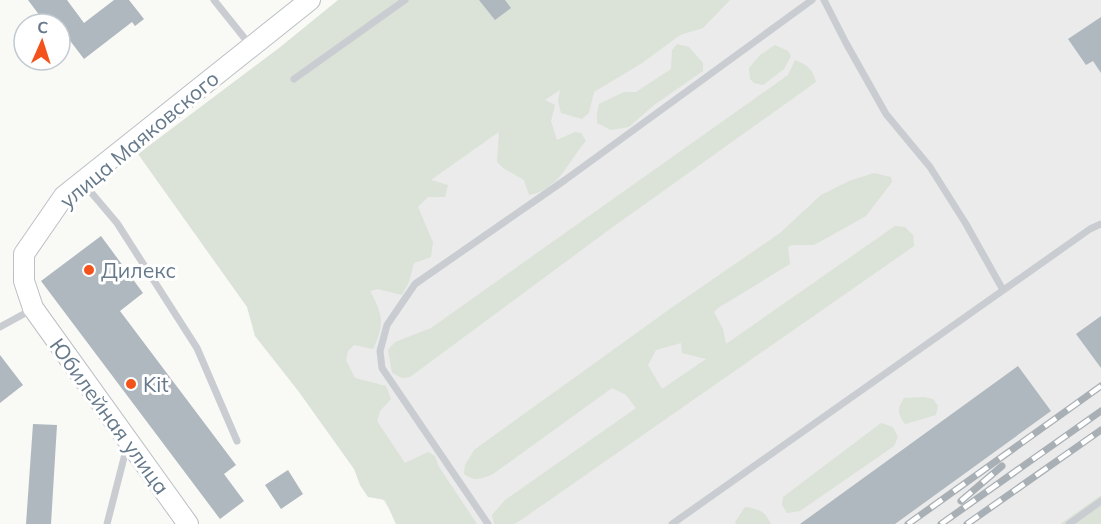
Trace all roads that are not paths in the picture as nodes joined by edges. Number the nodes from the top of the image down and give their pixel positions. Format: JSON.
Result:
{"nodes":[{"id":1,"x":213,"y":0,"type":"edge"},
{"id":2,"x":310,"y":0,"type":"edge"},
{"id":3,"x":405,"y":0,"type":"edge"},
{"id":4,"x":812,"y":0,"type":"edge"},
{"id":5,"x":824,"y":0,"type":"edge"},
{"id":6,"x":251,"y":47,"type":"junction"},
{"id":7,"x":294,"y":79,"type":"dead end"},
{"id":8,"x":82,"y":182,"type":"junction"},
{"id":9,"x":1101,"y":224,"type":"edge"},
{"id":10,"x":1003,"y":290,"type":"junction"},
{"id":11,"x":33,"y":308,"type":"junction"},
{"id":12,"x":0,"y":327,"type":"edge"},
{"id":13,"x":128,"y":441,"type":"junction"},
{"id":14,"x":237,"y":441,"type":"dead end"},
{"id":15,"x":1101,"y":501,"type":"edge"},
{"id":16,"x":107,"y":524,"type":"edge"},
{"id":17,"x":188,"y":524,"type":"edge"},
{"id":18,"x":488,"y":524,"type":"edge"},
{"id":19,"x":672,"y":524,"type":"edge"},
{"id":20,"x":1069,"y":524,"type":"edge"}],
"edges":[{"from":1,"to":6,"type":"lane"},
{"from":2,"to":6,"type":"street","name":"улица Маяковского"},
{"from":3,"to":7,"type":"lane"},
{"from":4,"to":18,"type":"lane"},
{"from":5,"to":10,"type":"lane"},
{"from":6,"to":8,"type":"street","name":"улица Маяковского"},
{"from":8,"to":11,"type":"street","name":"улица Маяковского"},
{"from":8,"to":14,"type":"lane"},
{"from":9,"to":10,"type":"lane"},
{"from":10,"to":19,"type":"lane"},
{"from":11,"to":12,"type":"lane"},
{"from":11,"to":13,"type":"street","name":"Юбилейная улица"},
{"from":13,"to":16,"type":"lane"},
{"from":13,"to":17,"type":"street","name":"Юбилейная улица"},
{"from":15,"to":20,"type":"lane"}]}
